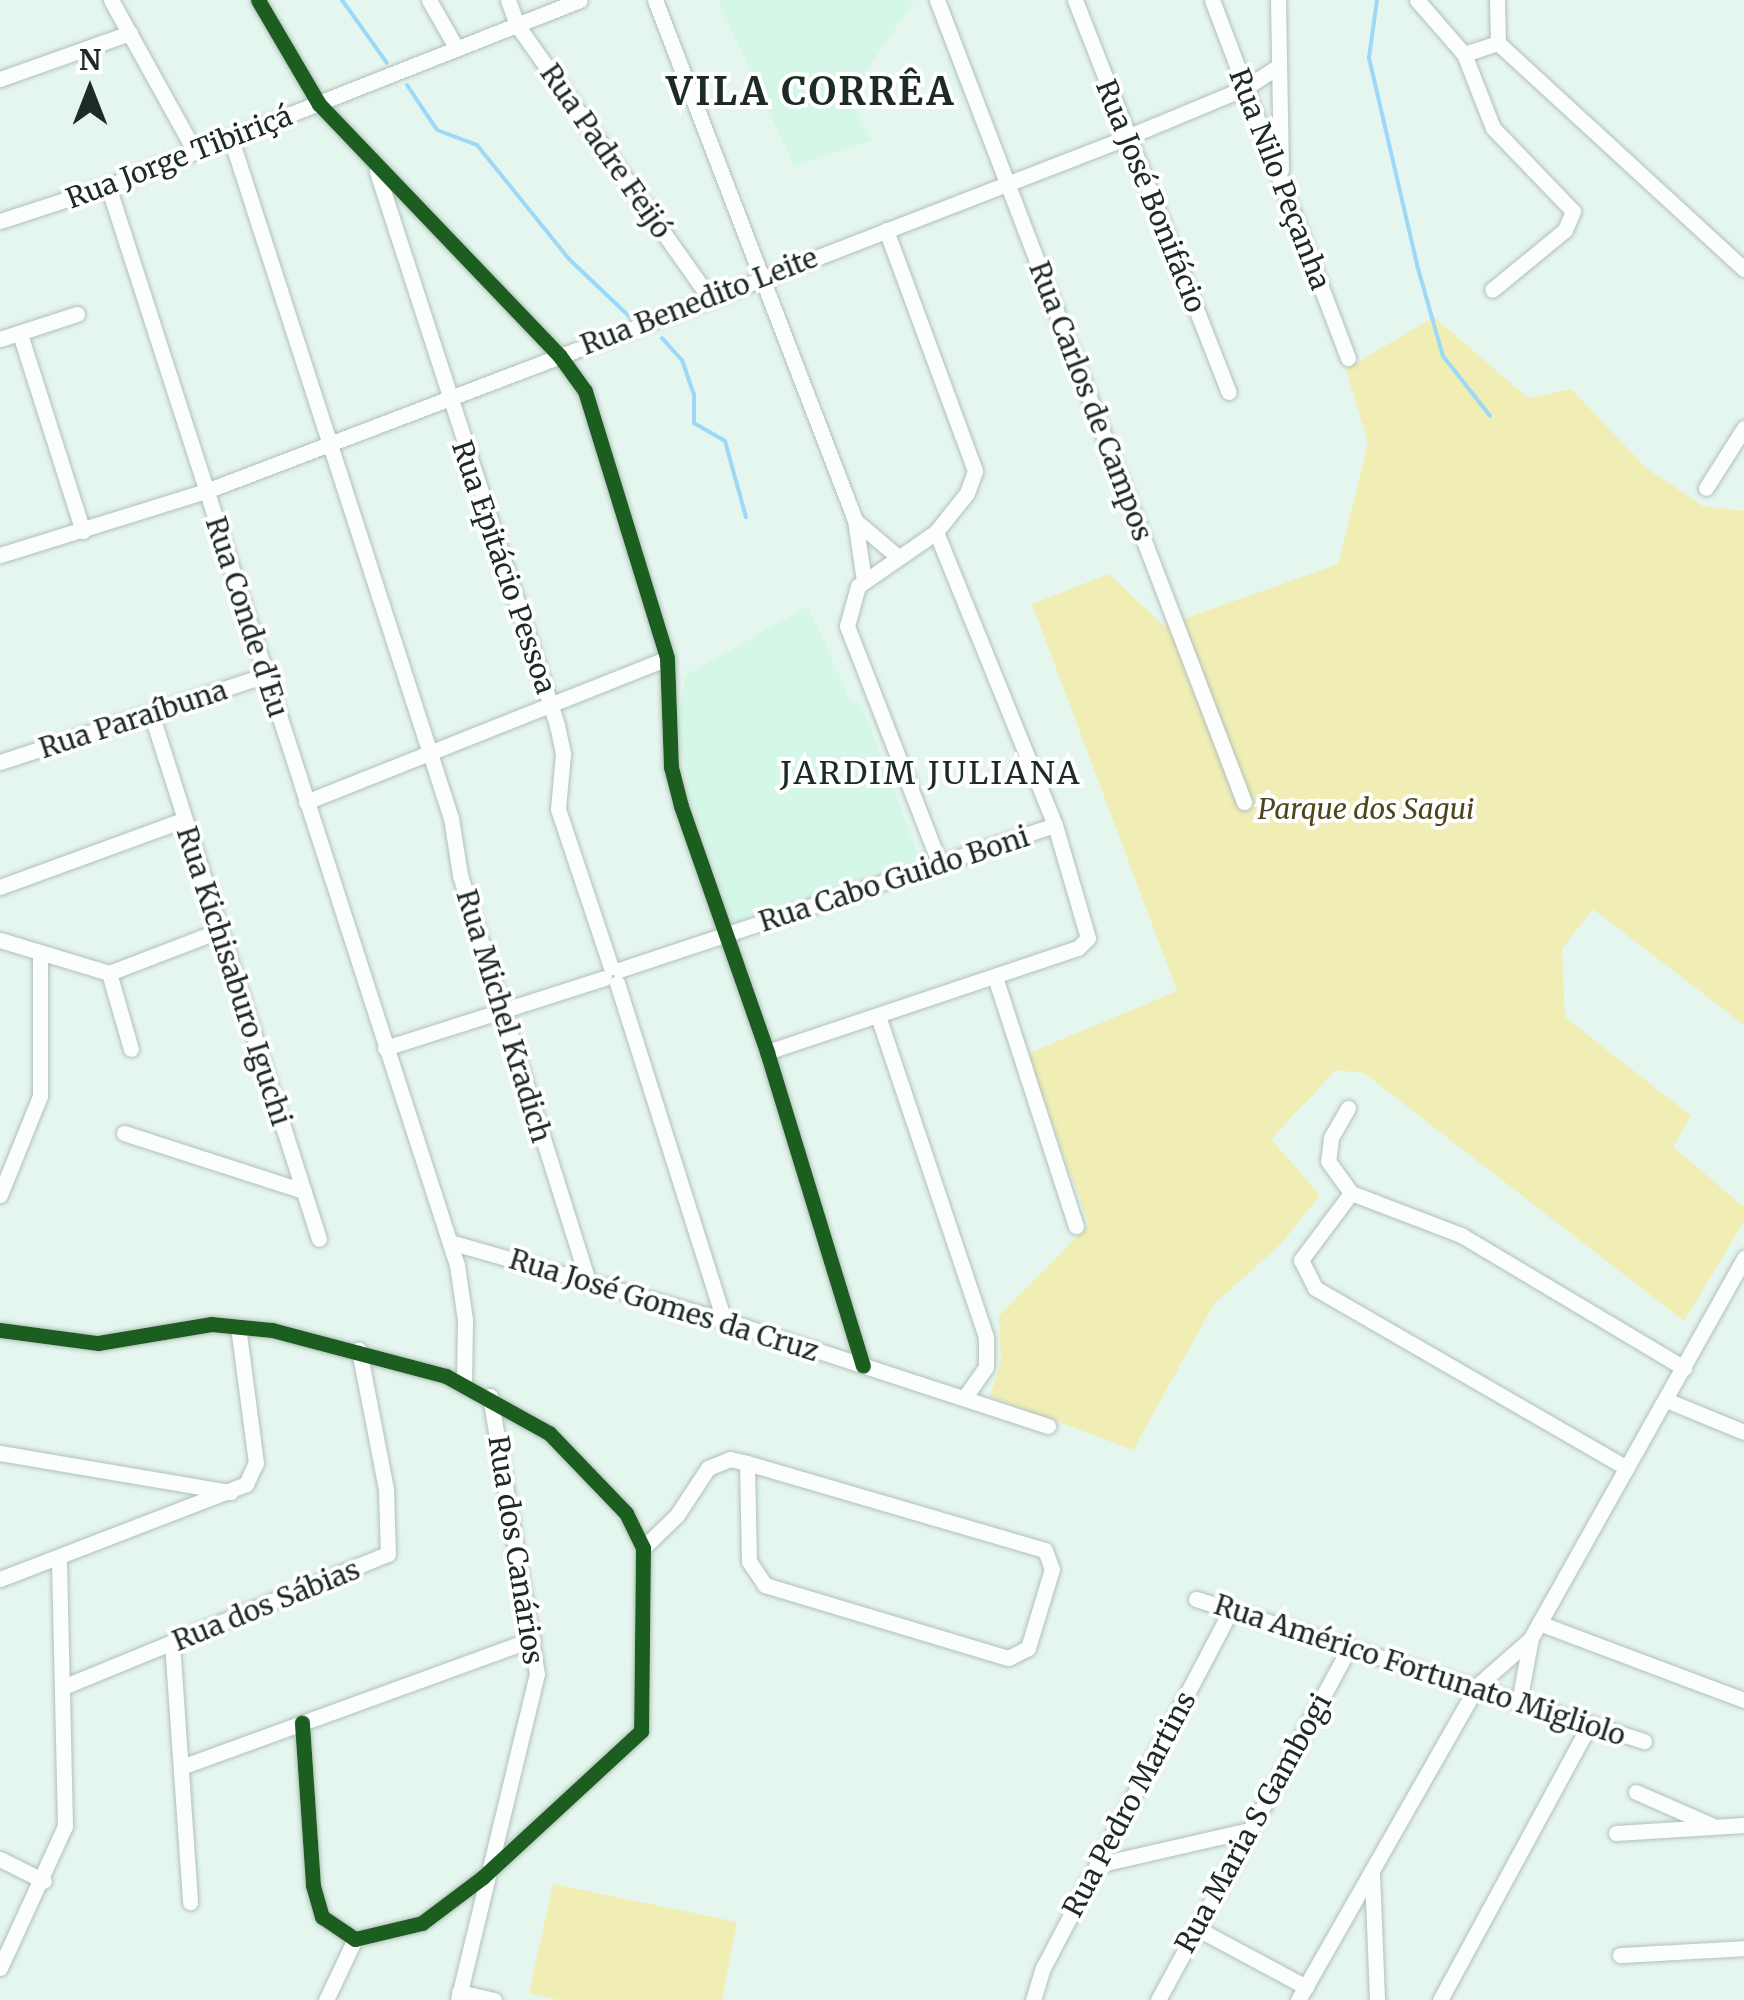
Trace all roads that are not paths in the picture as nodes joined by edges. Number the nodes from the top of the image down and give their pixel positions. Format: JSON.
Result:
{"nodes":[{"id":1,"x":112,"y":0,"type":"edge"},
{"id":2,"x":258,"y":0,"type":"edge"},
{"id":3,"x":429,"y":0,"type":"edge"},
{"id":4,"x":508,"y":0,"type":"edge"},
{"id":5,"x":580,"y":0,"type":"edge"},
{"id":6,"x":656,"y":0,"type":"edge"},
{"id":7,"x":937,"y":0,"type":"edge"},
{"id":8,"x":1075,"y":0,"type":"edge"},
{"id":9,"x":1212,"y":0,"type":"edge"},
{"id":10,"x":1278,"y":0,"type":"edge"},
{"id":11,"x":1417,"y":0,"type":"edge"},
{"id":12,"x":1497,"y":0,"type":"edge"},
{"id":13,"x":517,"y":25,"type":"junction"},
{"id":14,"x":130,"y":32,"type":"junction"},
{"id":15,"x":1498,"y":44,"type":"junction"},
{"id":16,"x":458,"y":49,"type":"junction"},
{"id":17,"x":1464,"y":54,"type":"junction"},
{"id":18,"x":1276,"y":68,"type":"junction"},
{"id":19,"x":0,"y":79,"type":"edge"},
{"id":20,"x":1245,"y":88,"type":"junction"},
{"id":21,"x":319,"y":104,"type":"junction"},
{"id":22,"x":1126,"y":137,"type":"junction"},
{"id":23,"x":231,"y":139,"type":"junction"},
{"id":24,"x":194,"y":150,"type":"junction"},
{"id":25,"x":376,"y":168,"type":"junction"},
{"id":26,"x":1005,"y":183,"type":"junction"},
{"id":27,"x":1281,"y":184,"type":"junction"},
{"id":28,"x":108,"y":186,"type":"junction"},
{"id":29,"x":0,"y":221,"type":"edge"},
{"id":30,"x":886,"y":230,"type":"junction"},
{"id":31,"x":1744,"y":269,"type":"edge"},
{"id":32,"x":764,"y":277,"type":"junction"},
{"id":33,"x":1492,"y":290,"type":"dead end"},
{"id":34,"x":710,"y":299,"type":"junction"},
{"id":35,"x":77,"y":314,"type":"dead end"},
{"id":36,"x":20,"y":334,"type":"junction"},
{"id":37,"x":0,"y":339,"type":"edge"},
{"id":38,"x":559,"y":354,"type":"junction"},
{"id":39,"x":1348,"y":358,"type":"dead end"},
{"id":40,"x":1229,"y":392,"type":"dead end"},
{"id":41,"x":447,"y":398,"type":"junction"},
{"id":42,"x":1744,"y":428,"type":"edge"},
{"id":43,"x":327,"y":444,"type":"junction"},
{"id":44,"x":1706,"y":488,"type":"dead end"},
{"id":45,"x":206,"y":491,"type":"junction"},
{"id":46,"x":855,"y":520,"type":"junction"},
{"id":47,"x":82,"y":531,"type":"junction"},
{"id":48,"x":936,"y":532,"type":"junction"},
{"id":49,"x":0,"y":555,"type":"edge"},
{"id":50,"x":897,"y":556,"type":"junction"},
{"id":51,"x":864,"y":581,"type":"junction"},
{"id":52,"x":667,"y":658,"type":"junction"},
{"id":53,"x":266,"y":676,"type":"junction"},
{"id":54,"x":549,"y":702,"type":"junction"},
{"id":55,"x":151,"y":713,"type":"junction"},
{"id":56,"x":425,"y":750,"type":"junction"},
{"id":57,"x":0,"y":762,"type":"edge"},
{"id":58,"x":306,"y":802,"type":"junction"},
{"id":59,"x":1244,"y":802,"type":"dead end"},
{"id":60,"x":183,"y":820,"type":"junction"},
{"id":61,"x":1054,"y":825,"type":"junction"},
{"id":62,"x":939,"y":862,"type":"junction"},
{"id":63,"x":0,"y":887,"type":"edge"},
{"id":64,"x":220,"y":930,"type":"junction"},
{"id":65,"x":724,"y":935,"type":"junction"},
{"id":66,"x":0,"y":940,"type":"edge"},
{"id":67,"x":40,"y":953,"type":"junction"},
{"id":68,"x":108,"y":973,"type":"junction"},
{"id":69,"x":612,"y":975,"type":"junction"},
{"id":70,"x":995,"y":977,"type":"junction"},
{"id":71,"x":500,"y":1011,"type":"junction"},
{"id":72,"x":878,"y":1016,"type":"junction"},
{"id":73,"x":384,"y":1048,"type":"junction"},
{"id":74,"x":131,"y":1049,"type":"dead end"},
{"id":75,"x":767,"y":1052,"type":"junction"},
{"id":76,"x":1348,"y":1108,"type":"dead end"},
{"id":77,"x":124,"y":1133,"type":"dead end"},
{"id":78,"x":304,"y":1191,"type":"junction"},
{"id":79,"x":1351,"y":1193,"type":"junction"},
{"id":80,"x":0,"y":1194,"type":"edge"},
{"id":81,"x":1076,"y":1226,"type":"dead end"},
{"id":82,"x":319,"y":1239,"type":"dead end"},
{"id":83,"x":450,"y":1242,"type":"junction"},
{"id":84,"x":1744,"y":1258,"type":"edge"},
{"id":85,"x":588,"y":1282,"type":"junction"},
{"id":86,"x":724,"y":1320,"type":"junction"},
{"id":87,"x":238,"y":1327,"type":"junction"},
{"id":88,"x":0,"y":1330,"type":"edge"},
{"id":89,"x":359,"y":1350,"type":"junction"},
{"id":90,"x":863,"y":1366,"type":"junction"},
{"id":91,"x":1684,"y":1368,"type":"junction"},
{"id":92,"x":464,"y":1383,"type":"junction"},
{"id":93,"x":490,"y":1396,"type":"junction"},
{"id":94,"x":966,"y":1396,"type":"junction"},
{"id":95,"x":1666,"y":1400,"type":"junction"},
{"id":96,"x":1048,"y":1426,"type":"dead end"},
{"id":97,"x":1744,"y":1432,"type":"edge"},
{"id":98,"x":0,"y":1453,"type":"edge"},
{"id":99,"x":747,"y":1463,"type":"junction"},
{"id":100,"x":1626,"y":1468,"type":"junction"},
{"id":101,"x":234,"y":1492,"type":"junction"},
{"id":102,"x":643,"y":1548,"type":"junction"},
{"id":103,"x":58,"y":1558,"type":"junction"},
{"id":104,"x":0,"y":1579,"type":"edge"},
{"id":105,"x":1196,"y":1599,"type":"dead end"},
{"id":106,"x":1232,"y":1610,"type":"junction"},
{"id":107,"x":1535,"y":1631,"type":"junction"},
{"id":108,"x":532,"y":1639,"type":"junction"},
{"id":109,"x":172,"y":1643,"type":"junction"},
{"id":110,"x":1350,"y":1647,"type":"junction"},
{"id":111,"x":1477,"y":1686,"type":"junction"},
{"id":112,"x":63,"y":1687,"type":"junction"},
{"id":113,"x":1744,"y":1700,"type":"edge"},
{"id":114,"x":1519,"y":1702,"type":"junction"},
{"id":115,"x":302,"y":1722,"type":"junction"},
{"id":116,"x":1590,"y":1724,"type":"junction"},
{"id":117,"x":1644,"y":1742,"type":"dead end"},
{"id":118,"x":184,"y":1766,"type":"junction"},
{"id":119,"x":1636,"y":1792,"type":"dead end"},
{"id":120,"x":499,"y":1814,"type":"junction"},
{"id":121,"x":1744,"y":1825,"type":"edge"},
{"id":122,"x":1715,"y":1826,"type":"junction"},
{"id":123,"x":1246,"y":1831,"type":"junction"},
{"id":124,"x":1616,"y":1833,"type":"dead end"},
{"id":125,"x":532,"y":1834,"type":"junction"},
{"id":126,"x":0,"y":1859,"type":"edge"},
{"id":127,"x":1098,"y":1864,"type":"junction"},
{"id":128,"x":1372,"y":1874,"type":"junction"},
{"id":129,"x":484,"y":1878,"type":"junction"},
{"id":130,"x":44,"y":1880,"type":"junction"},
{"id":131,"x":190,"y":1902,"type":"dead end"},
{"id":132,"x":1196,"y":1928,"type":"junction"},
{"id":133,"x":17,"y":1934,"type":"junction"},
{"id":134,"x":355,"y":1939,"type":"junction"},
{"id":135,"x":0,"y":1940,"type":"edge"},
{"id":136,"x":1744,"y":1948,"type":"edge"},
{"id":137,"x":1620,"y":1955,"type":"dead end"},
{"id":138,"x":0,"y":1968,"type":"edge"},
{"id":139,"x":1302,"y":1993,"type":"edge"},
{"id":140,"x":458,"y":1996,"type":"edge"},
{"id":141,"x":326,"y":2000,"type":"edge"},
{"id":142,"x":494,"y":2000,"type":"edge"},
{"id":143,"x":1034,"y":2000,"type":"edge"},
{"id":144,"x":1158,"y":2000,"type":"edge"},
{"id":145,"x":1377,"y":2000,"type":"edge"},
{"id":146,"x":1440,"y":2000,"type":"edge"}],
"edges":[{"from":1,"to":14,"type":"street"},
{"from":2,"to":21,"type":"street"},
{"from":3,"to":16,"type":"street"},
{"from":4,"to":13,"type":"street","name":"Rua Padre Feijó"},
{"from":5,"to":13,"type":"street","name":"Rua Jorge Tibiriçá"},
{"from":6,"to":32,"type":"street"},
{"from":7,"to":26,"type":"street","name":"Rua Carlos de Campos"},
{"from":8,"to":22,"type":"street","name":"Rua José Bonifácio"},
{"from":9,"to":20,"type":"street","name":"Rua Nilo Peçanha"},
{"from":10,"to":18,"type":"street"},
{"from":11,"to":17,"type":"street"},
{"from":12,"to":15,"type":"street"},
{"from":13,"to":16,"type":"street","name":"Rua Jorge Tibiriçá"},
{"from":13,"to":34,"type":"street","name":"Rua Padre Feijó"},
{"from":14,"to":19,"type":"street"},
{"from":14,"to":24,"type":"street"},
{"from":15,"to":17,"type":"street"},
{"from":15,"to":31,"type":"street"},
{"from":16,"to":21,"type":"street","name":"Rua Jorge Tibiriçá"},
{"from":17,"to":33,"type":"street"},
{"from":18,"to":20,"type":"street","name":"Rua Benedito Leite"},
{"from":18,"to":27,"type":"street"},
{"from":20,"to":22,"type":"street","name":"Rua Benedito Leite"},
{"from":20,"to":27,"type":"street","name":"Rua Nilo Peçanha"},
{"from":21,"to":23,"type":"street","name":"Rua Jorge Tibiriçá"},
{"from":21,"to":25,"type":"street"},
{"from":22,"to":26,"type":"street","name":"Rua Benedito Leite"},
{"from":22,"to":40,"type":"street","name":"Rua José Bonifácio"},
{"from":23,"to":24,"type":"street","name":"Rua Jorge Tibiriçá"},
{"from":23,"to":43,"type":"street","name":"Rua Michel Kradich"},
{"from":24,"to":28,"type":"street","name":"Rua Jorge Tibiriçá"},
{"from":25,"to":38,"type":"street"},
{"from":25,"to":41,"type":"street","name":"Rua Epitácio Pessoa"},
{"from":26,"to":30,"type":"street","name":"Rua Benedito Leite"},
{"from":26,"to":59,"type":"street","name":"Rua Carlos de Campos"},
{"from":27,"to":39,"type":"street","name":"Rua Nilo Peçanha"},
{"from":28,"to":29,"type":"street","name":"Rua Jorge Tibiriçá"},
{"from":28,"to":45,"type":"street","name":"Rua Conde d'Eu"},
{"from":30,"to":32,"type":"street","name":"Rua Benedito Leite"},
{"from":30,"to":48,"type":"street"},
{"from":32,"to":34,"type":"street","name":"Rua Benedito Leite"},
{"from":32,"to":46,"type":"street"},
{"from":34,"to":38,"type":"street","name":"Rua Benedito Leite"},
{"from":35,"to":36,"type":"street"},
{"from":36,"to":37,"type":"street"},
{"from":36,"to":47,"type":"street"},
{"from":38,"to":41,"type":"street","name":"Rua Benedito Leite"},
{"from":38,"to":52,"type":"street"},
{"from":41,"to":43,"type":"street","name":"Rua Benedito Leite"},
{"from":41,"to":54,"type":"street","name":"Rua Epitácio Pessoa"},
{"from":42,"to":44,"type":"street"},
{"from":43,"to":45,"type":"street","name":"Rua Benedito Leite"},
{"from":43,"to":56,"type":"street","name":"Rua Michel Kradich"},
{"from":45,"to":47,"type":"street","name":"Rua Benedito Leite"},
{"from":45,"to":53,"type":"street","name":"Rua Conde d'Eu"},
{"from":46,"to":50,"type":"street"},
{"from":46,"to":51,"type":"street"},
{"from":47,"to":49,"type":"street","name":"Rua Benedito Leite"},
{"from":48,"to":50,"type":"street"},
{"from":48,"to":61,"type":"street"},
{"from":50,"to":51,"type":"street"},
{"from":51,"to":62,"type":"street"},
{"from":52,"to":54,"type":"street"},
{"from":52,"to":65,"type":"street"},
{"from":53,"to":55,"type":"street","name":"Rua Paraíbuna"},
{"from":53,"to":58,"type":"street","name":"Rua Conde d'Eu"},
{"from":54,"to":56,"type":"street"},
{"from":54,"to":69,"type":"street","name":"Rua Epitácio Pessoa"},
{"from":55,"to":57,"type":"street","name":"Rua Paraíbuna"},
{"from":55,"to":60,"type":"street","name":"Rua Kichisaburo Iguchi"},
{"from":56,"to":58,"type":"street"},
{"from":56,"to":71,"type":"street","name":"Rua Michel Kradich"},
{"from":58,"to":73,"type":"street","name":"Rua Conde d'Eu"},
{"from":60,"to":63,"type":"street"},
{"from":60,"to":64,"type":"street","name":"Rua Kichisaburo Iguchi"},
{"from":61,"to":62,"type":"street","name":"Rua Cabo Guido Boni"},
{"from":61,"to":70,"type":"street"},
{"from":62,"to":65,"type":"street","name":"Rua Cabo Guido Boni"},
{"from":64,"to":68,"type":"street"},
{"from":64,"to":78,"type":"street","name":"Rua Kichisaburo Iguchi"},
{"from":65,"to":69,"type":"street","name":"Rua Cabo Guido Boni"},
{"from":65,"to":75,"type":"street"},
{"from":66,"to":67,"type":"street"},
{"from":67,"to":68,"type":"street"},
{"from":67,"to":80,"type":"street"},
{"from":68,"to":74,"type":"street"},
{"from":69,"to":71,"type":"street","name":"Rua Cabo Guido Boni"},
{"from":69,"to":86,"type":"street","name":"Rua Epitácio Pessoa"},
{"from":70,"to":72,"type":"street"},
{"from":70,"to":81,"type":"street"},
{"from":71,"to":73,"type":"street","name":"Rua Cabo Guido Boni"},
{"from":71,"to":85,"type":"street","name":"Rua Michel Kradich"},
{"from":72,"to":75,"type":"street"},
{"from":72,"to":94,"type":"street"},
{"from":73,"to":83,"type":"street","name":"Rua Conde d'Eu"},
{"from":75,"to":90,"type":"street"},
{"from":76,"to":79,"type":"street"},
{"from":77,"to":78,"type":"street"},
{"from":78,"to":82,"type":"street","name":"Rua Kichisaburo Iguchi"},
{"from":79,"to":91,"type":"street"},
{"from":79,"to":100,"type":"street"},
{"from":83,"to":85,"type":"street","name":"Rua José Gomes da Cruz"},
{"from":83,"to":92,"type":"street","name":"Rua Conde d'Eu"},
{"from":84,"to":91,"type":"street"},
{"from":85,"to":86,"type":"street","name":"Rua José Gomes da Cruz"},
{"from":86,"to":90,"type":"street","name":"Rua José Gomes da Cruz"},
{"from":87,"to":88,"type":"street"},
{"from":87,"to":89,"type":"street"},
{"from":87,"to":101,"type":"street"},
{"from":89,"to":92,"type":"street"},
{"from":89,"to":109,"type":"street","name":"Rua dos Sábias"},
{"from":90,"to":94,"type":"street","name":"Rua José Gomes da Cruz"},
{"from":91,"to":95,"type":"street"},
{"from":92,"to":93,"type":"street"},
{"from":93,"to":102,"type":"street"},
{"from":93,"to":108,"type":"street","name":"Rua dos Canários"},
{"from":94,"to":96,"type":"street","name":"Rua José Gomes da Cruz"},
{"from":95,"to":97,"type":"street"},
{"from":95,"to":100,"type":"street"},
{"from":98,"to":101,"type":"street"},
{"from":99,"to":99,"type":"street"},
{"from":99,"to":102,"type":"street"},
{"from":100,"to":107,"type":"street"},
{"from":101,"to":103,"type":"street"},
{"from":102,"to":125,"type":"street"},
{"from":103,"to":104,"type":"street"},
{"from":103,"to":112,"type":"street"},
{"from":105,"to":106,"type":"street","name":"Rua Américo Fortunato Migliolo"},
{"from":106,"to":110,"type":"street","name":"Rua Américo Fortunato Migliolo"},
{"from":106,"to":127,"type":"street","name":"Rua Pedro Martins"},
{"from":107,"to":111,"type":"street"},
{"from":107,"to":113,"type":"street"},
{"from":107,"to":114,"type":"street"},
{"from":108,"to":115,"type":"street"},
{"from":108,"to":120,"type":"street","name":"Rua dos Canários"},
{"from":109,"to":112,"type":"street","name":"Rua dos Sábias"},
{"from":109,"to":118,"type":"street"},
{"from":110,"to":111,"type":"street","name":"Rua Américo Fortunato Migliolo"},
{"from":110,"to":123,"type":"street","name":"Rua Maria S Gambogi"},
{"from":111,"to":114,"type":"street","name":"Rua Américo Fortunato Migliolo"},
{"from":111,"to":128,"type":"street"},
{"from":112,"to":130,"type":"street"},
{"from":114,"to":116,"type":"street","name":"Rua Américo Fortunato Migliolo"},
{"from":115,"to":118,"type":"street"},
{"from":115,"to":134,"type":"street"},
{"from":116,"to":117,"type":"street","name":"Rua Américo Fortunato Migliolo"},
{"from":116,"to":146,"type":"street"},
{"from":118,"to":131,"type":"street"},
{"from":119,"to":122,"type":"street"},
{"from":120,"to":125,"type":"street"},
{"from":120,"to":129,"type":"street","name":"Rua dos Canários"},
{"from":121,"to":122,"type":"street"},
{"from":122,"to":124,"type":"street"},
{"from":123,"to":127,"type":"street"},
{"from":123,"to":132,"type":"street","name":"Rua Maria S Gambogi"},
{"from":125,"to":129,"type":"street"},
{"from":126,"to":130,"type":"street"},
{"from":127,"to":143,"type":"street","name":"Rua Pedro Martins"},
{"from":128,"to":139,"type":"street"},
{"from":128,"to":145,"type":"street"},
{"from":129,"to":134,"type":"street"},
{"from":129,"to":140,"type":"street","name":"Rua dos Canários"},
{"from":130,"to":133,"type":"street"},
{"from":132,"to":139,"type":"street"},
{"from":132,"to":144,"type":"street","name":"Rua Maria S Gambogi"},
{"from":133,"to":135,"type":"street"},
{"from":133,"to":138,"type":"street"},
{"from":134,"to":141,"type":"street"},
{"from":136,"to":137,"type":"street"},
{"from":140,"to":142,"type":"street"}]}
